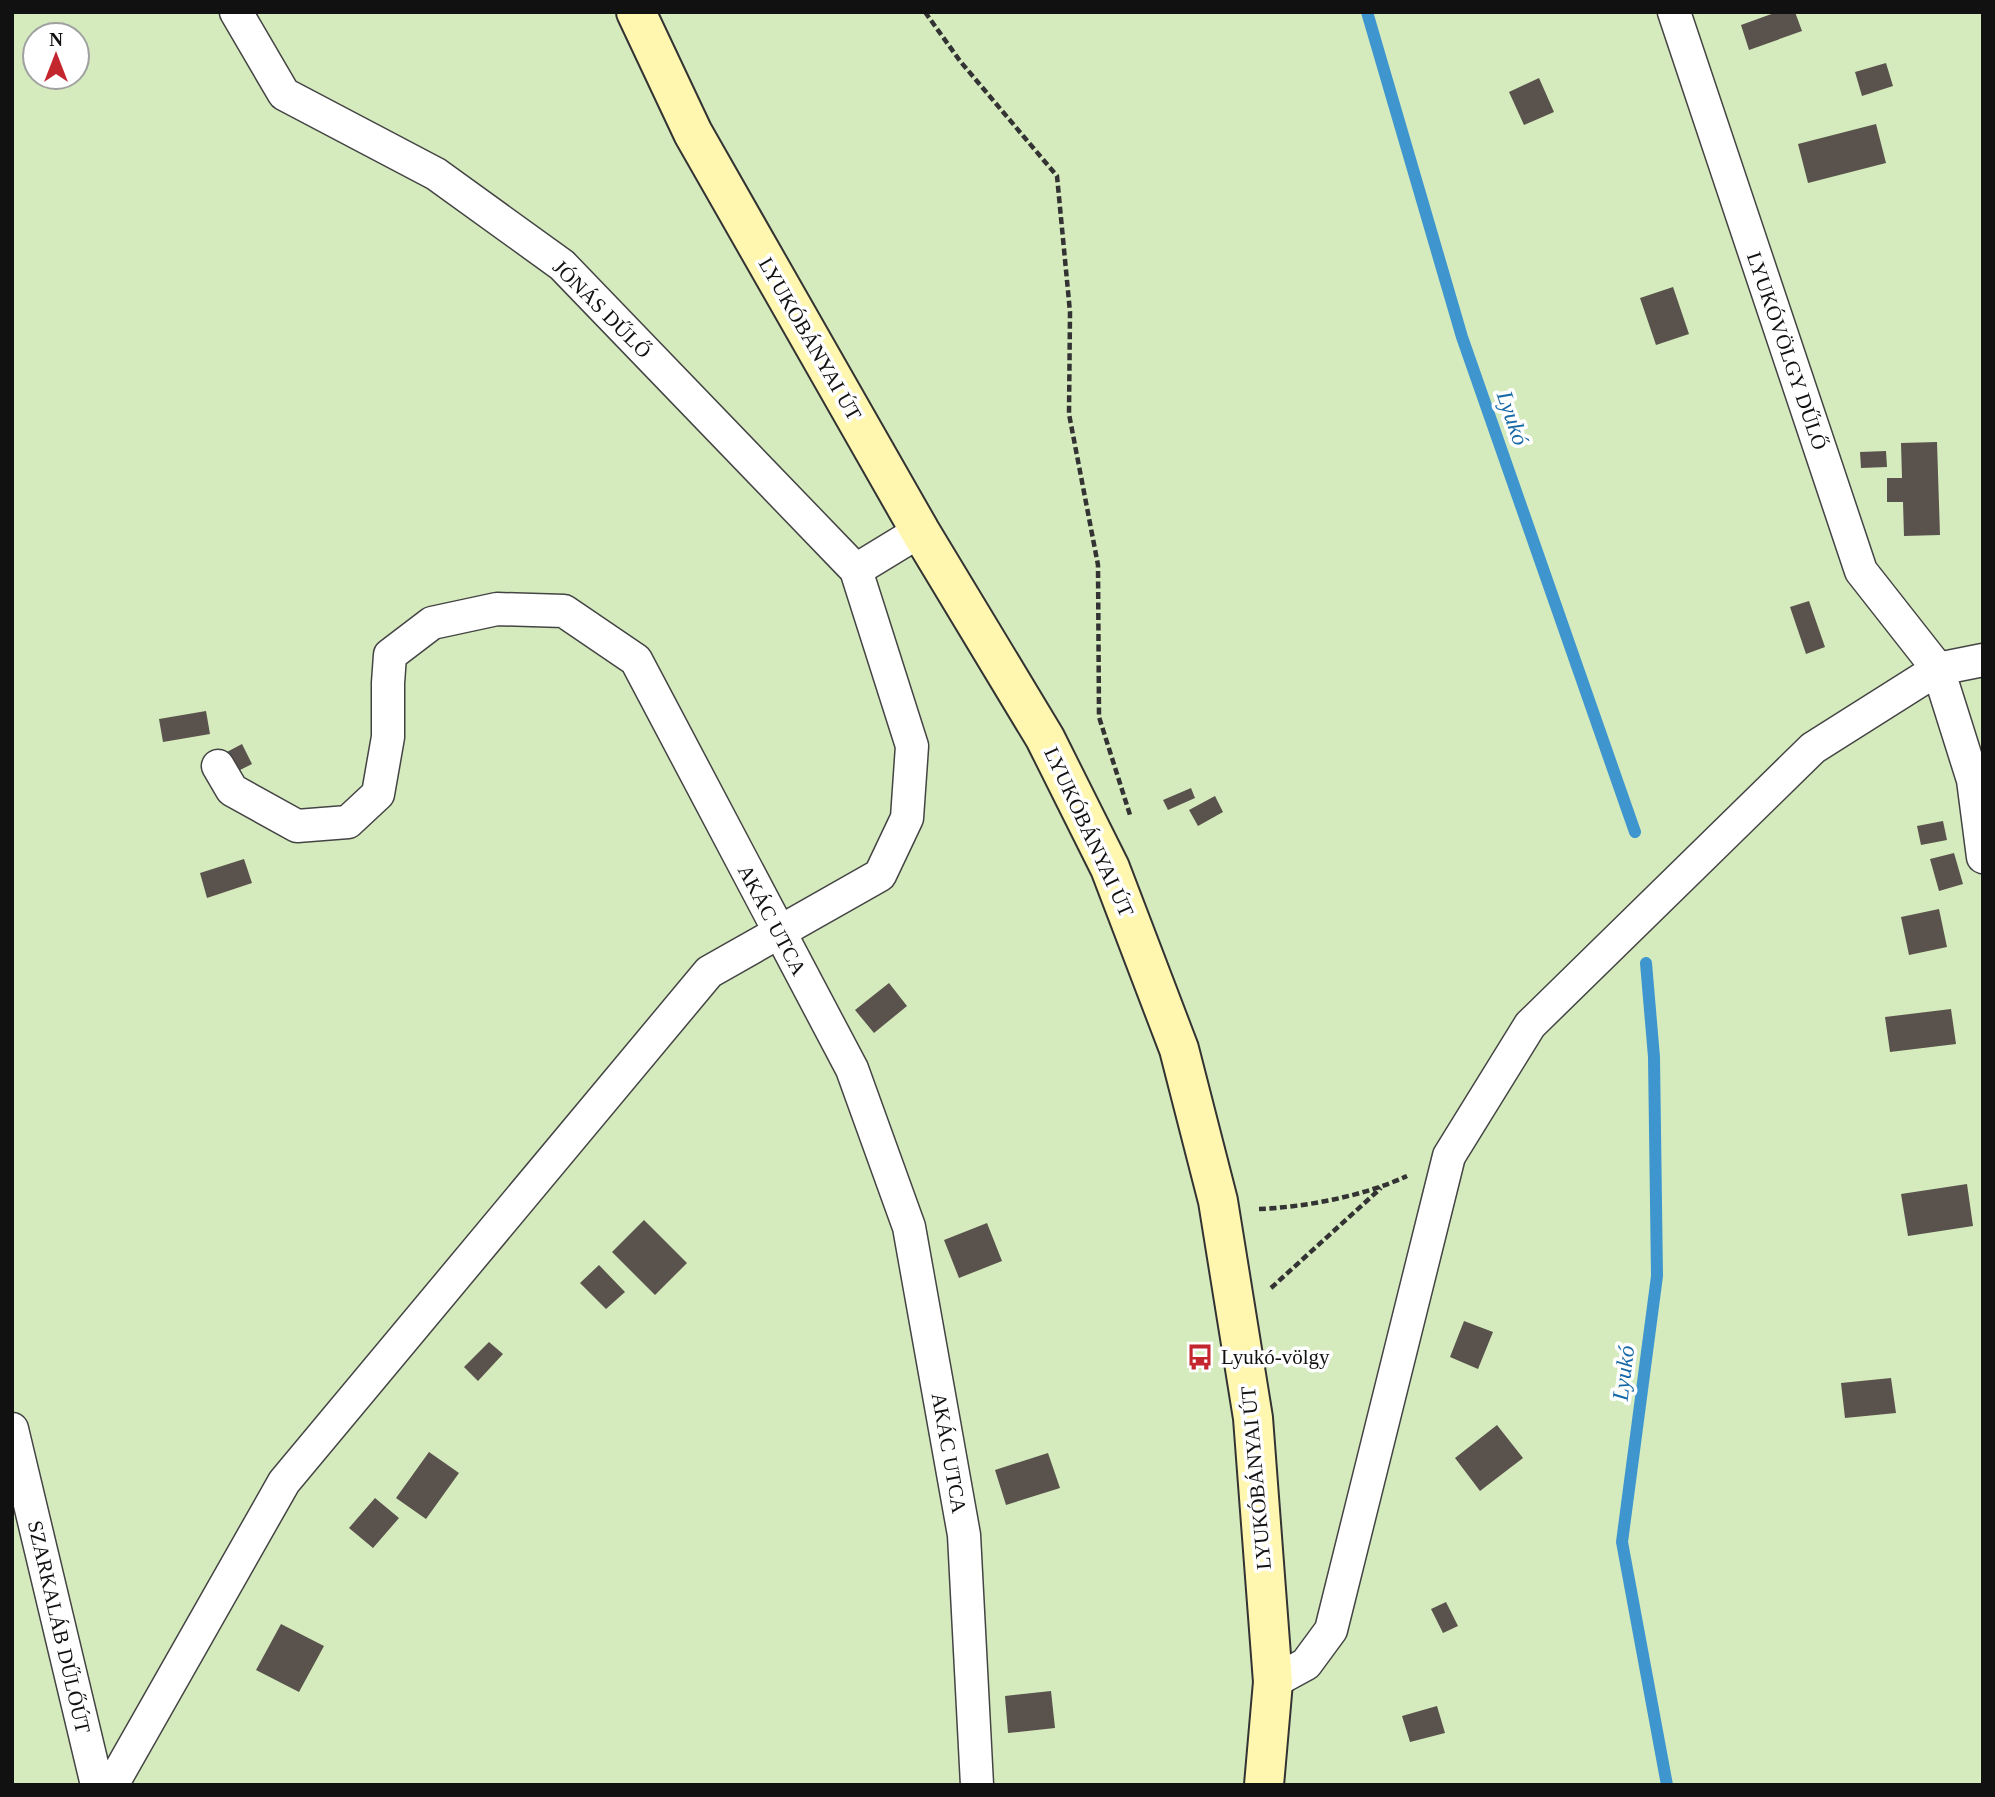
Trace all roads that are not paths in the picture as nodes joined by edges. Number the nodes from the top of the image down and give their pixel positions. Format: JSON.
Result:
{"nodes":[{"id":1,"x":236,"y":12,"type":"edge"},
{"id":2,"x":636,"y":12,"type":"edge"},
{"id":3,"x":1674,"y":12,"type":"edge"},
{"id":4,"x":920,"y":531,"type":"junction"},
{"id":5,"x":856,"y":570,"type":"junction"},
{"id":6,"x":1983,"y":660,"type":"edge"},
{"id":7,"x":1938,"y":669,"type":"junction"},
{"id":8,"x":218,"y":766,"type":"dead end"},
{"id":9,"x":1983,"y":857,"type":"edge"},
{"id":10,"x":779,"y":933,"type":"junction"},
{"id":11,"x":12,"y":1429,"type":"edge"},
{"id":12,"x":1273,"y":1682,"type":"junction"},
{"id":13,"x":97,"y":1785,"type":"edge"},
{"id":14,"x":111,"y":1785,"type":"edge"},
{"id":15,"x":977,"y":1785,"type":"edge"},
{"id":16,"x":1264,"y":1785,"type":"edge"}],
"edges":[{"from":1,"to":5,"type":"street","name":"JÓNÁS DŰLŐ"},
{"from":2,"to":4,"type":"main road","name":"LYUKÓBÁNYAI ÚT"},
{"from":3,"to":7,"type":"street","name":"LYUKÓVÖLGY DŰLŐ"},
{"from":4,"to":5,"type":"street"},
{"from":4,"to":12,"type":"main road","name":"LYUKÓBÁNYAI ÚT"},
{"from":5,"to":10,"type":"street"},
{"from":6,"to":7,"type":"street"},
{"from":7,"to":9,"type":"street","name":"LYUKÓVÖLGY DŰLŐ"},
{"from":7,"to":12,"type":"street"},
{"from":8,"to":10,"type":"street","name":"AKÁC UTCA"},
{"from":10,"to":14,"type":"street"},
{"from":10,"to":15,"type":"street","name":"AKÁC UTCA"},
{"from":11,"to":13,"type":"street","name":"SZARKALÁB DŰLŐÚT"},
{"from":12,"to":16,"type":"main road","name":"LYUKÓBÁNYAI ÚT"}]}
